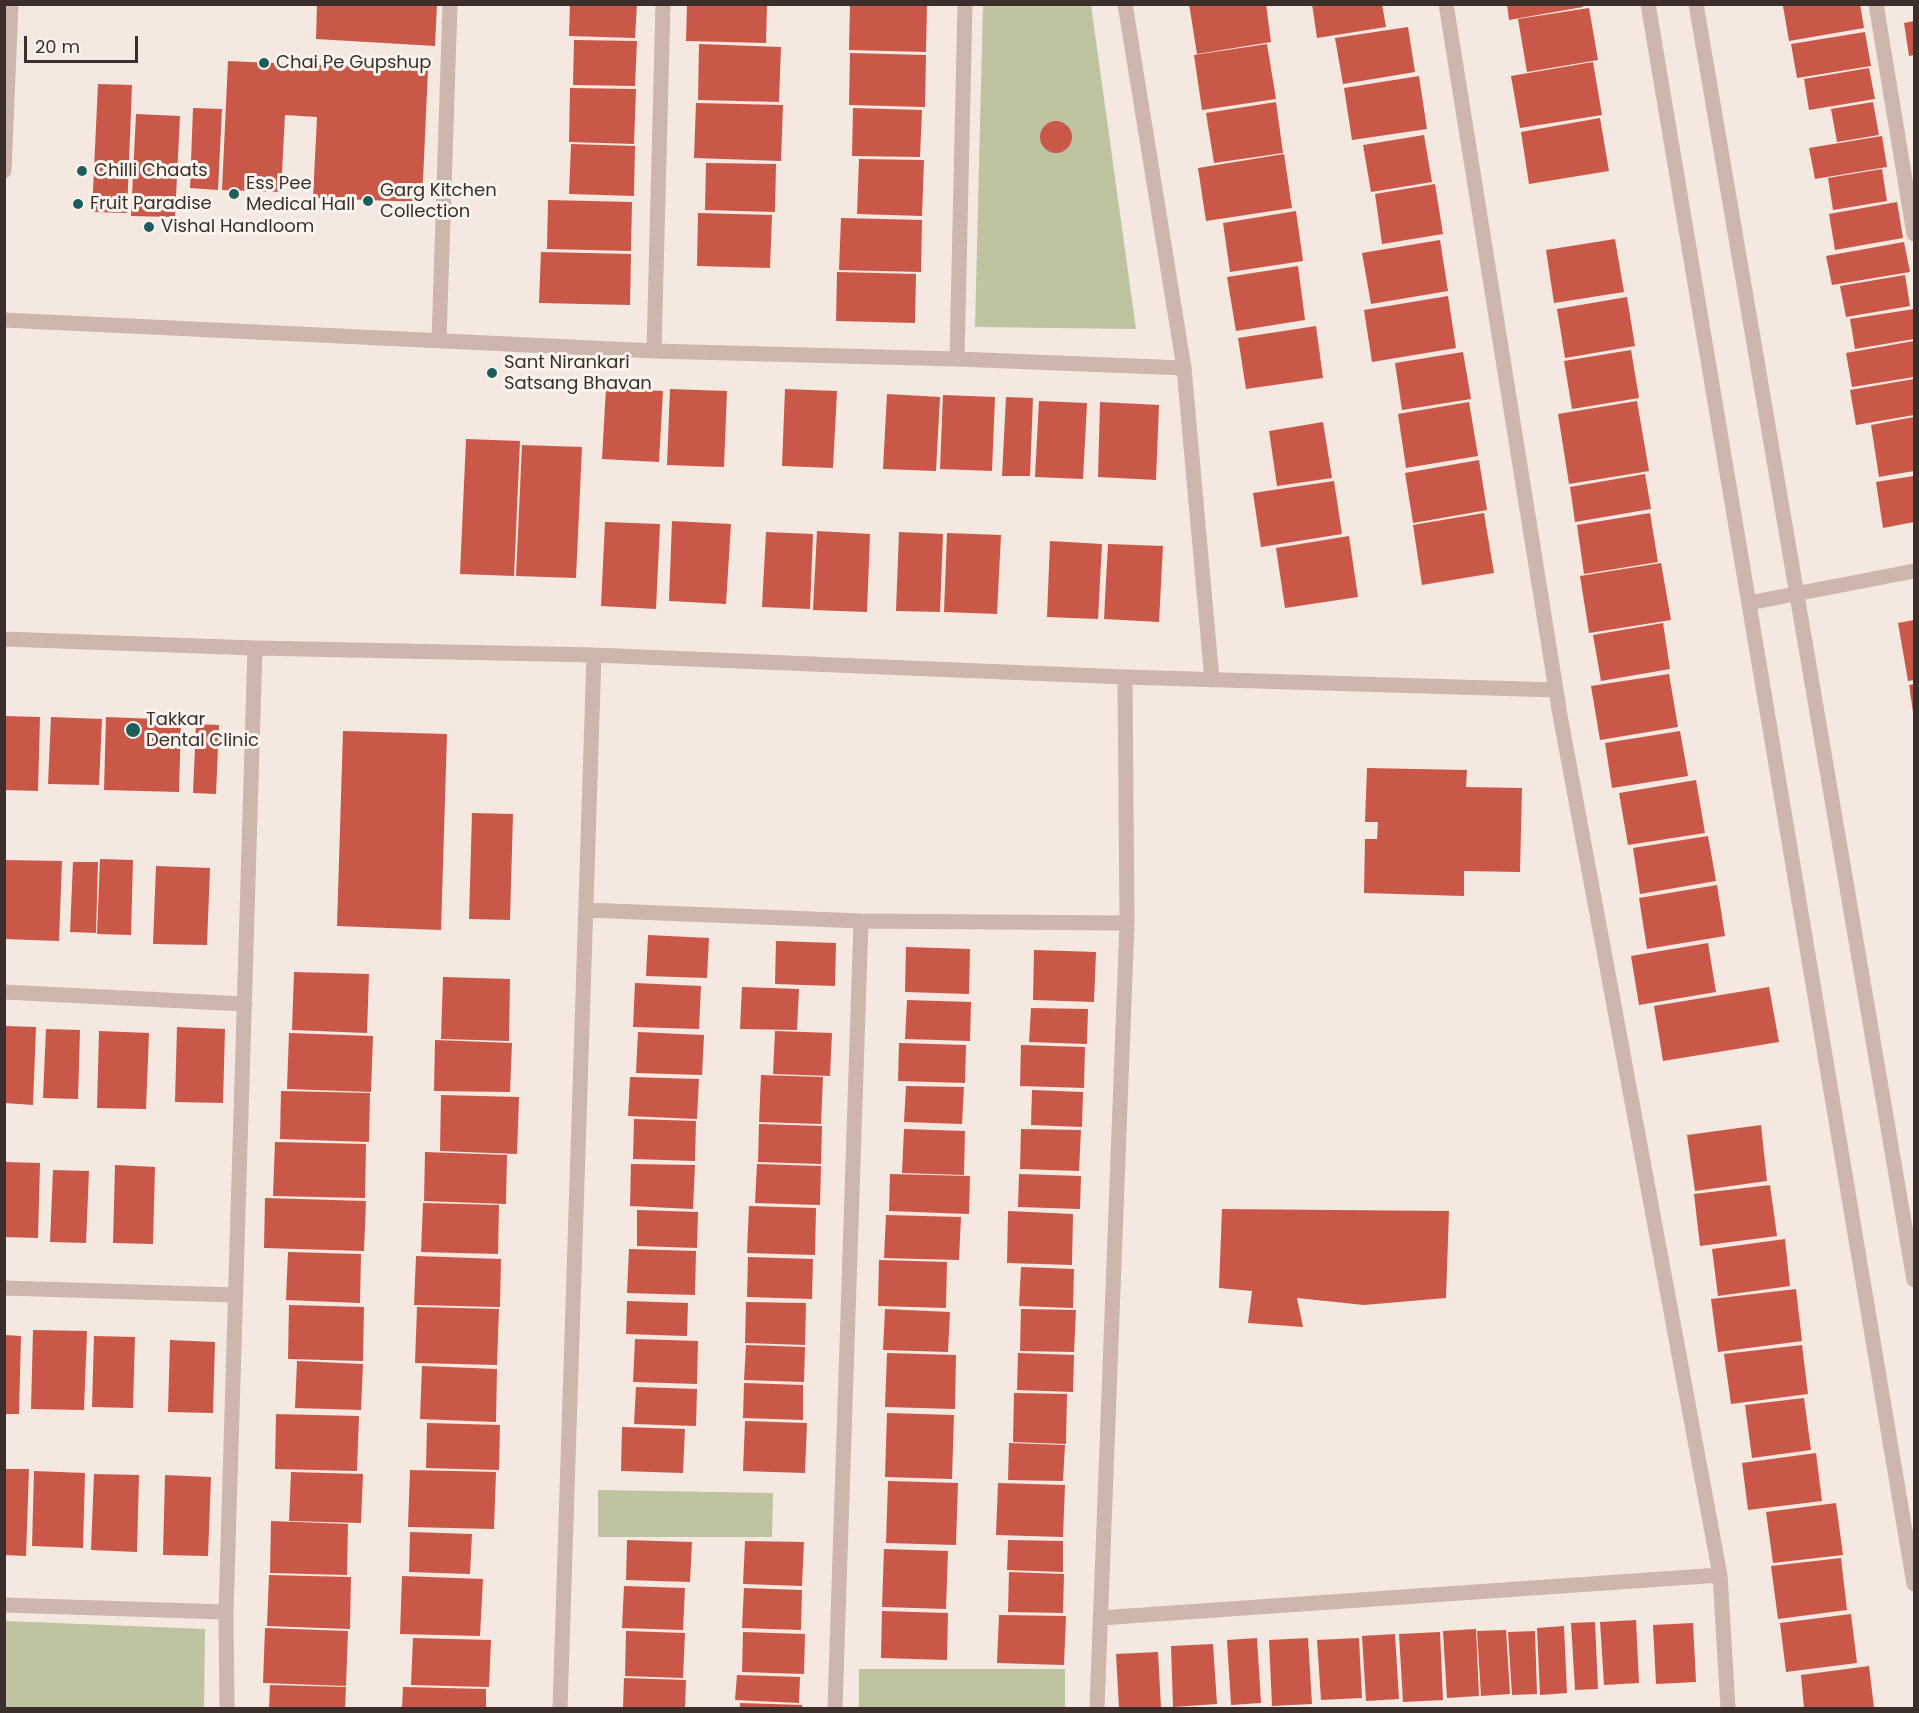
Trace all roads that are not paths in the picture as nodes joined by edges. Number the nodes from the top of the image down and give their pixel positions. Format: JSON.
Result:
{"nodes":[{"id":1,"x":11,"y":4,"type":"edge"},
{"id":2,"x":450,"y":4,"type":"edge"},
{"id":3,"x":663,"y":4,"type":"edge"},
{"id":4,"x":965,"y":4,"type":"edge"},
{"id":5,"x":1125,"y":4,"type":"edge"},
{"id":6,"x":1446,"y":4,"type":"edge"},
{"id":7,"x":1648,"y":4,"type":"edge"},
{"id":8,"x":1696,"y":4,"type":"edge"},
{"id":9,"x":1876,"y":4,"type":"edge"},
{"id":10,"x":4,"y":171,"type":"edge"},
{"id":11,"x":1914,"y":234,"type":"edge"},
{"id":12,"x":4,"y":320,"type":"edge"},
{"id":13,"x":439,"y":340,"type":"junction"},
{"id":14,"x":654,"y":351,"type":"junction"},
{"id":15,"x":957,"y":359,"type":"junction"},
{"id":16,"x":1184,"y":368,"type":"junction"},
{"id":17,"x":1914,"y":571,"type":"edge"},
{"id":18,"x":1797,"y":594,"type":"junction"},
{"id":19,"x":1749,"y":603,"type":"junction"},
{"id":20,"x":4,"y":639,"type":"edge"},
{"id":21,"x":255,"y":648,"type":"junction"},
{"id":22,"x":594,"y":654,"type":"junction"},
{"id":23,"x":1125,"y":677,"type":"junction"},
{"id":24,"x":1212,"y":680,"type":"junction"},
{"id":25,"x":1556,"y":690,"type":"junction"},
{"id":26,"x":586,"y":910,"type":"junction"},
{"id":27,"x":861,"y":921,"type":"junction"},
{"id":28,"x":1127,"y":923,"type":"junction"},
{"id":29,"x":4,"y":993,"type":"edge"},
{"id":30,"x":244,"y":1004,"type":"junction"},
{"id":31,"x":1914,"y":1280,"type":"edge"},
{"id":32,"x":4,"y":1288,"type":"edge"},
{"id":33,"x":236,"y":1295,"type":"junction"},
{"id":34,"x":1720,"y":1575,"type":"junction"},
{"id":35,"x":1914,"y":1584,"type":"edge"},
{"id":36,"x":4,"y":1605,"type":"edge"},
{"id":37,"x":226,"y":1612,"type":"junction"},
{"id":38,"x":1100,"y":1618,"type":"junction"},
{"id":39,"x":227,"y":1708,"type":"edge"},
{"id":40,"x":560,"y":1708,"type":"edge"},
{"id":41,"x":835,"y":1708,"type":"edge"},
{"id":42,"x":1097,"y":1708,"type":"edge"},
{"id":43,"x":1728,"y":1708,"type":"edge"}],
"edges":[{"from":1,"to":10,"type":"street"},
{"from":2,"to":13,"type":"street"},
{"from":3,"to":14,"type":"street"},
{"from":4,"to":15,"type":"street"},
{"from":5,"to":16,"type":"street"},
{"from":6,"to":25,"type":"street"},
{"from":7,"to":19,"type":"street"},
{"from":8,"to":18,"type":"street"},
{"from":9,"to":11,"type":"street"},
{"from":12,"to":13,"type":"street"},
{"from":13,"to":14,"type":"street"},
{"from":14,"to":15,"type":"street"},
{"from":15,"to":16,"type":"street"},
{"from":16,"to":24,"type":"street"},
{"from":17,"to":18,"type":"street"},
{"from":18,"to":19,"type":"street"},
{"from":18,"to":31,"type":"street"},
{"from":19,"to":35,"type":"street"},
{"from":20,"to":21,"type":"street"},
{"from":21,"to":22,"type":"street"},
{"from":21,"to":30,"type":"street"},
{"from":22,"to":23,"type":"street"},
{"from":22,"to":26,"type":"street"},
{"from":23,"to":24,"type":"street"},
{"from":23,"to":28,"type":"street"},
{"from":24,"to":25,"type":"street"},
{"from":25,"to":34,"type":"street"},
{"from":26,"to":27,"type":"street"},
{"from":26,"to":40,"type":"street"},
{"from":27,"to":28,"type":"street"},
{"from":27,"to":41,"type":"street"},
{"from":28,"to":38,"type":"street"},
{"from":29,"to":30,"type":"street"},
{"from":30,"to":33,"type":"street"},
{"from":32,"to":33,"type":"street"},
{"from":33,"to":37,"type":"street"},
{"from":34,"to":38,"type":"street"},
{"from":34,"to":43,"type":"street"},
{"from":36,"to":37,"type":"street"},
{"from":37,"to":39,"type":"street"},
{"from":38,"to":42,"type":"street"}]}
